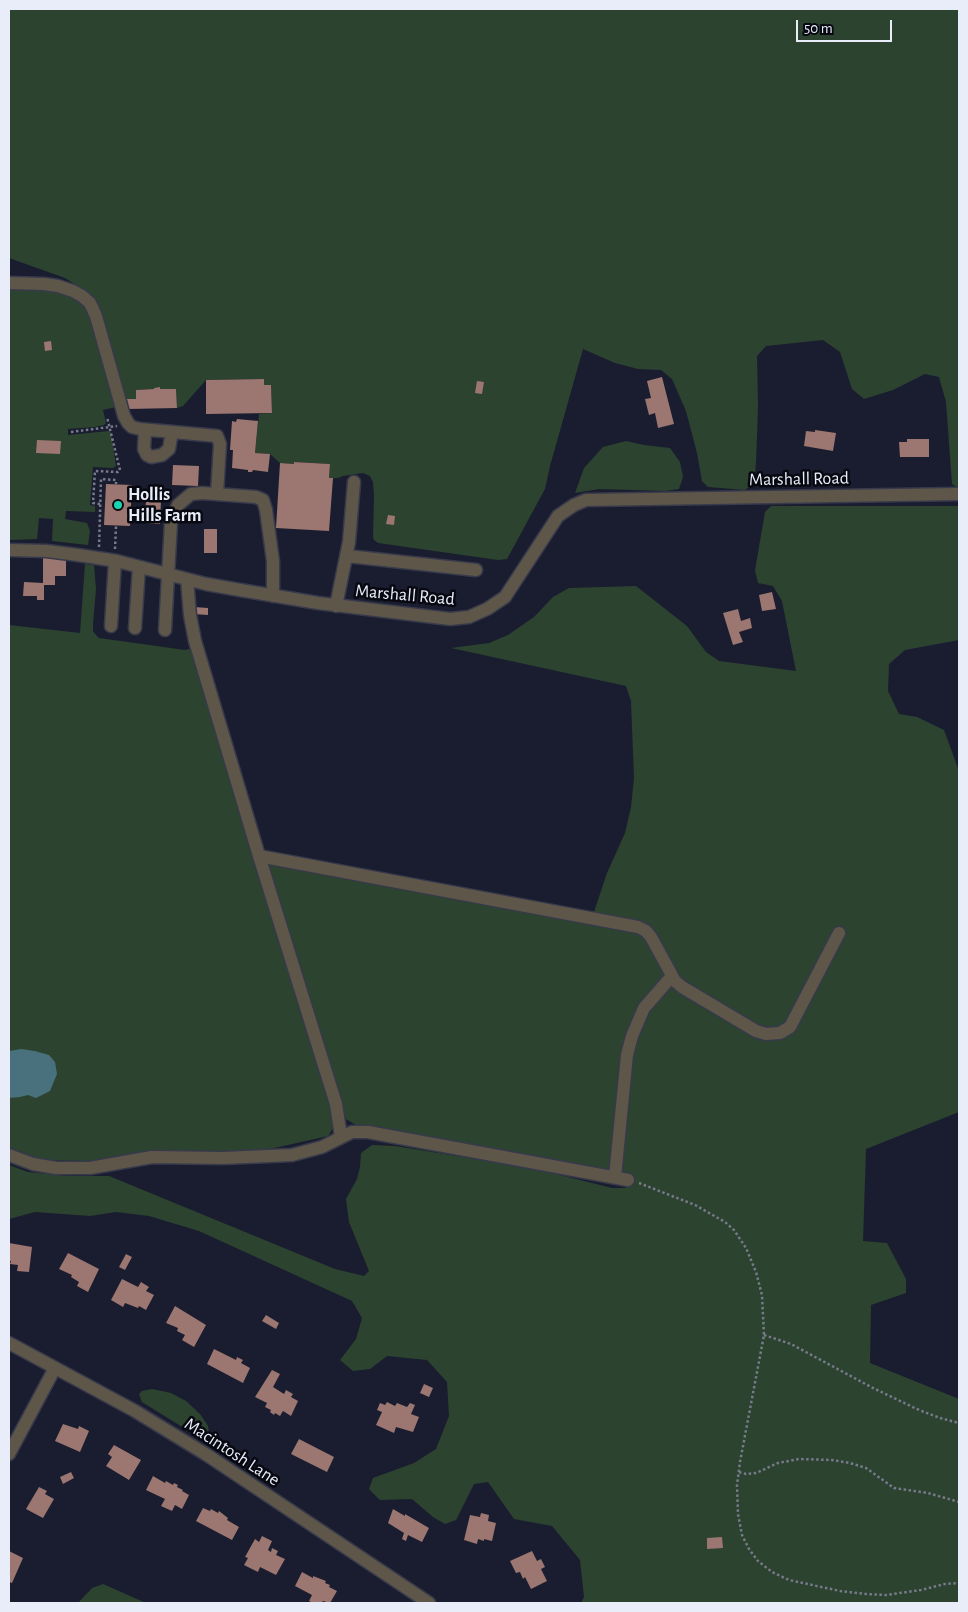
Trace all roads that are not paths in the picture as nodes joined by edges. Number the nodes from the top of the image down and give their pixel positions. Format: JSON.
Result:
{"nodes":[{"id":1,"x":9,"y":283,"type":"edge"},
{"id":2,"x":145,"y":430,"type":"junction"},
{"id":3,"x":172,"y":432,"type":"junction"},
{"id":4,"x":354,"y":482,"type":"dead end"},
{"id":5,"x":217,"y":494,"type":"junction"},
{"id":6,"x":959,"y":494,"type":"edge"},
{"id":7,"x":9,"y":550,"type":"edge"},
{"id":8,"x":346,"y":556,"type":"junction"},
{"id":9,"x":115,"y":561,"type":"junction"},
{"id":10,"x":139,"y":567,"type":"junction"},
{"id":11,"x":476,"y":570,"type":"dead end"},
{"id":12,"x":169,"y":575,"type":"junction"},
{"id":13,"x":187,"y":579,"type":"junction"},
{"id":14,"x":273,"y":596,"type":"junction"},
{"id":15,"x":336,"y":606,"type":"junction"},
{"id":16,"x":111,"y":626,"type":"dead end"},
{"id":17,"x":135,"y":628,"type":"dead end"},
{"id":18,"x":166,"y":630,"type":"dead end"},
{"id":19,"x":259,"y":856,"type":"junction"},
{"id":20,"x":839,"y":933,"type":"dead end"},
{"id":21,"x":672,"y":976,"type":"junction"},
{"id":22,"x":341,"y":1137,"type":"junction"},
{"id":23,"x":9,"y":1155,"type":"edge"},
{"id":24,"x":615,"y":1178,"type":"junction"},
{"id":25,"x":628,"y":1180,"type":"road end"},
{"id":26,"x":9,"y":1343,"type":"edge"},
{"id":27,"x":55,"y":1368,"type":"junction"},
{"id":28,"x":9,"y":1454,"type":"edge"},
{"id":29,"x":429,"y":1603,"type":"edge"}],
"edges":[{"from":1,"to":2,"type":"street"},
{"from":2,"to":3,"type":"street"},
{"from":2,"to":3,"type":"street"},
{"from":3,"to":5,"type":"street"},
{"from":4,"to":8,"type":"street"},
{"from":5,"to":12,"type":"street"},
{"from":5,"to":14,"type":"street"},
{"from":6,"to":15,"type":"street","name":"Marshall Road"},
{"from":7,"to":9,"type":"street","name":"Marshall Road"},
{"from":8,"to":11,"type":"street"},
{"from":8,"to":15,"type":"street"},
{"from":9,"to":10,"type":"street","name":"Marshall Road"},
{"from":9,"to":16,"type":"street"},
{"from":10,"to":12,"type":"street","name":"Marshall Road"},
{"from":10,"to":17,"type":"street"},
{"from":12,"to":13,"type":"street","name":"Marshall Road"},
{"from":12,"to":18,"type":"street"},
{"from":13,"to":14,"type":"street","name":"Marshall Road"},
{"from":13,"to":19,"type":"street"},
{"from":14,"to":15,"type":"street","name":"Marshall Road"},
{"from":19,"to":21,"type":"street"},
{"from":19,"to":22,"type":"street"},
{"from":20,"to":21,"type":"street"},
{"from":21,"to":24,"type":"street"},
{"from":22,"to":23,"type":"street"},
{"from":22,"to":24,"type":"street"},
{"from":24,"to":25,"type":"street"},
{"from":26,"to":27,"type":"street","name":"Macintosh Lane"},
{"from":27,"to":28,"type":"street"},
{"from":27,"to":29,"type":"street","name":"Macintosh Lane"}]}
